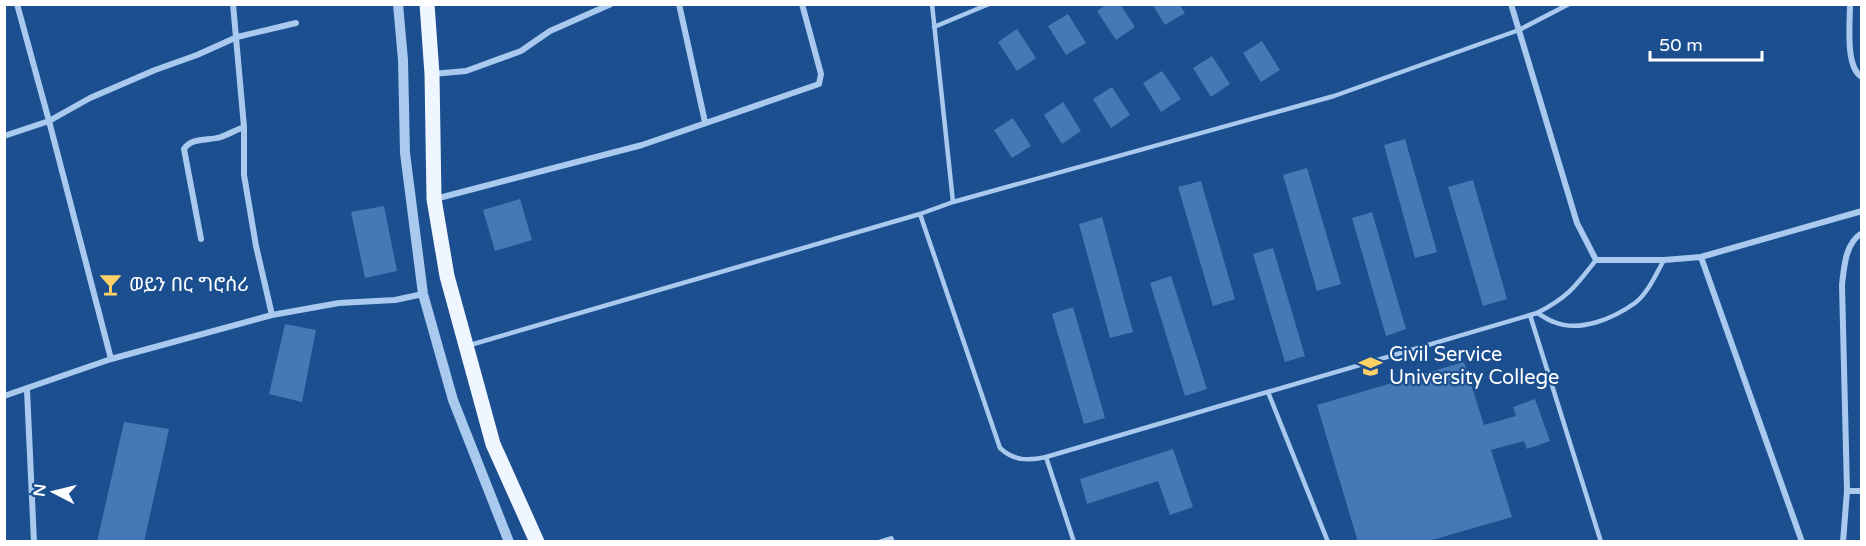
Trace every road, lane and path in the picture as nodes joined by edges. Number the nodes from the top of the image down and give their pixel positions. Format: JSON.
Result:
{"nodes":[{"id":1,"x":17,"y":4,"type":"edge"},
{"id":2,"x":233,"y":4,"type":"edge"},
{"id":3,"x":398,"y":4,"type":"edge"},
{"id":4,"x":427,"y":4,"type":"edge"},
{"id":5,"x":611,"y":4,"type":"edge"},
{"id":6,"x":679,"y":4,"type":"edge"},
{"id":7,"x":802,"y":4,"type":"edge"},
{"id":8,"x":932,"y":4,"type":"edge"},
{"id":9,"x":990,"y":4,"type":"edge"},
{"id":10,"x":1511,"y":4,"type":"edge"},
{"id":11,"x":1569,"y":4,"type":"edge"},
{"id":12,"x":1850,"y":4,"type":"edge"},
{"id":13,"x":296,"y":23,"type":"dead end"},
{"id":14,"x":934,"y":27,"type":"junction"},
{"id":15,"x":1519,"y":30,"type":"junction"},
{"id":16,"x":237,"y":36,"type":"junction"},
{"id":17,"x":432,"y":74,"type":"junction"},
{"id":18,"x":1862,"y":77,"type":"edge"},
{"id":19,"x":50,"y":121,"type":"junction"},
{"id":20,"x":705,"y":122,"type":"junction"},
{"id":21,"x":244,"y":127,"type":"junction"},
{"id":22,"x":4,"y":136,"type":"edge"},
{"id":23,"x":434,"y":199,"type":"junction"},
{"id":24,"x":953,"y":202,"type":"junction"},
{"id":25,"x":1862,"y":211,"type":"edge"},
{"id":26,"x":920,"y":214,"type":"junction"},
{"id":27,"x":1862,"y":233,"type":"edge"},
{"id":28,"x":201,"y":239,"type":"dead end"},
{"id":29,"x":1701,"y":257,"type":"junction"},
{"id":30,"x":1596,"y":260,"type":"junction"},
{"id":31,"x":1664,"y":260,"type":"junction"},
{"id":32,"x":423,"y":294,"type":"junction"},
{"id":33,"x":1537,"y":313,"type":"junction"},
{"id":34,"x":272,"y":315,"type":"junction"},
{"id":35,"x":1530,"y":315,"type":"junction"},
{"id":36,"x":467,"y":346,"type":"junction"},
{"id":37,"x":111,"y":358,"type":"junction"},
{"id":38,"x":27,"y":390,"type":"junction"},
{"id":39,"x":1268,"y":392,"type":"junction"},
{"id":40,"x":4,"y":396,"type":"edge"},
{"id":41,"x":1046,"y":457,"type":"junction"},
{"id":42,"x":1847,"y":491,"type":"junction"},
{"id":43,"x":1862,"y":491,"type":"edge"},
{"id":44,"x":891,"y":539,"type":"dead end"},
{"id":45,"x":34,"y":542,"type":"edge"},
{"id":46,"x":509,"y":542,"type":"edge"},
{"id":47,"x":537,"y":542,"type":"edge"},
{"id":48,"x":881,"y":542,"type":"edge"},
{"id":49,"x":1074,"y":542,"type":"edge"},
{"id":50,"x":1328,"y":542,"type":"edge"},
{"id":51,"x":1600,"y":542,"type":"edge"},
{"id":52,"x":1802,"y":542,"type":"edge"},
{"id":53,"x":1843,"y":542,"type":"edge"}],
"edges":[{"from":1,"to":19,"type":"street"},
{"from":2,"to":16,"type":"street"},
{"from":3,"to":32,"type":"street"},
{"from":4,"to":17,"type":"main road"},
{"from":5,"to":17,"type":"street"},
{"from":6,"to":20,"type":"street"},
{"from":7,"to":20,"type":"street"},
{"from":8,"to":14,"type":"lane"},
{"from":9,"to":14,"type":"lane"},
{"from":10,"to":15,"type":"street"},
{"from":11,"to":15,"type":"lane"},
{"from":12,"to":18,"type":"street"},
{"from":13,"to":16,"type":"street"},
{"from":14,"to":24,"type":"lane"},
{"from":15,"to":24,"type":"lane"},
{"from":15,"to":30,"type":"street"},
{"from":16,"to":19,"type":"street"},
{"from":16,"to":21,"type":"street"},
{"from":17,"to":23,"type":"main road"},
{"from":19,"to":22,"type":"street"},
{"from":19,"to":37,"type":"street"},
{"from":20,"to":23,"type":"street"},
{"from":21,"to":28,"type":"street"},
{"from":21,"to":34,"type":"street"},
{"from":23,"to":36,"type":"main road"},
{"from":24,"to":26,"type":"lane"},
{"from":25,"to":29,"type":"street"},
{"from":26,"to":36,"type":"lane"},
{"from":26,"to":41,"type":"lane"},
{"from":27,"to":42,"type":"street"},
{"from":29,"to":31,"type":"street"},
{"from":29,"to":52,"type":"street"},
{"from":30,"to":31,"type":"street"},
{"from":30,"to":33,"type":"lane"},
{"from":31,"to":33,"type":"lane"},
{"from":32,"to":34,"type":"street"},
{"from":32,"to":46,"type":"street"},
{"from":33,"to":35,"type":"lane"},
{"from":34,"to":37,"type":"street"},
{"from":35,"to":39,"type":"lane"},
{"from":35,"to":51,"type":"lane"},
{"from":36,"to":47,"type":"main road"},
{"from":37,"to":38,"type":"street"},
{"from":38,"to":40,"type":"street"},
{"from":38,"to":45,"type":"street"},
{"from":39,"to":41,"type":"lane"},
{"from":39,"to":50,"type":"lane"},
{"from":41,"to":49,"type":"lane"},
{"from":42,"to":43,"type":"street"},
{"from":42,"to":53,"type":"street"},
{"from":44,"to":48,"type":"street"}]}
